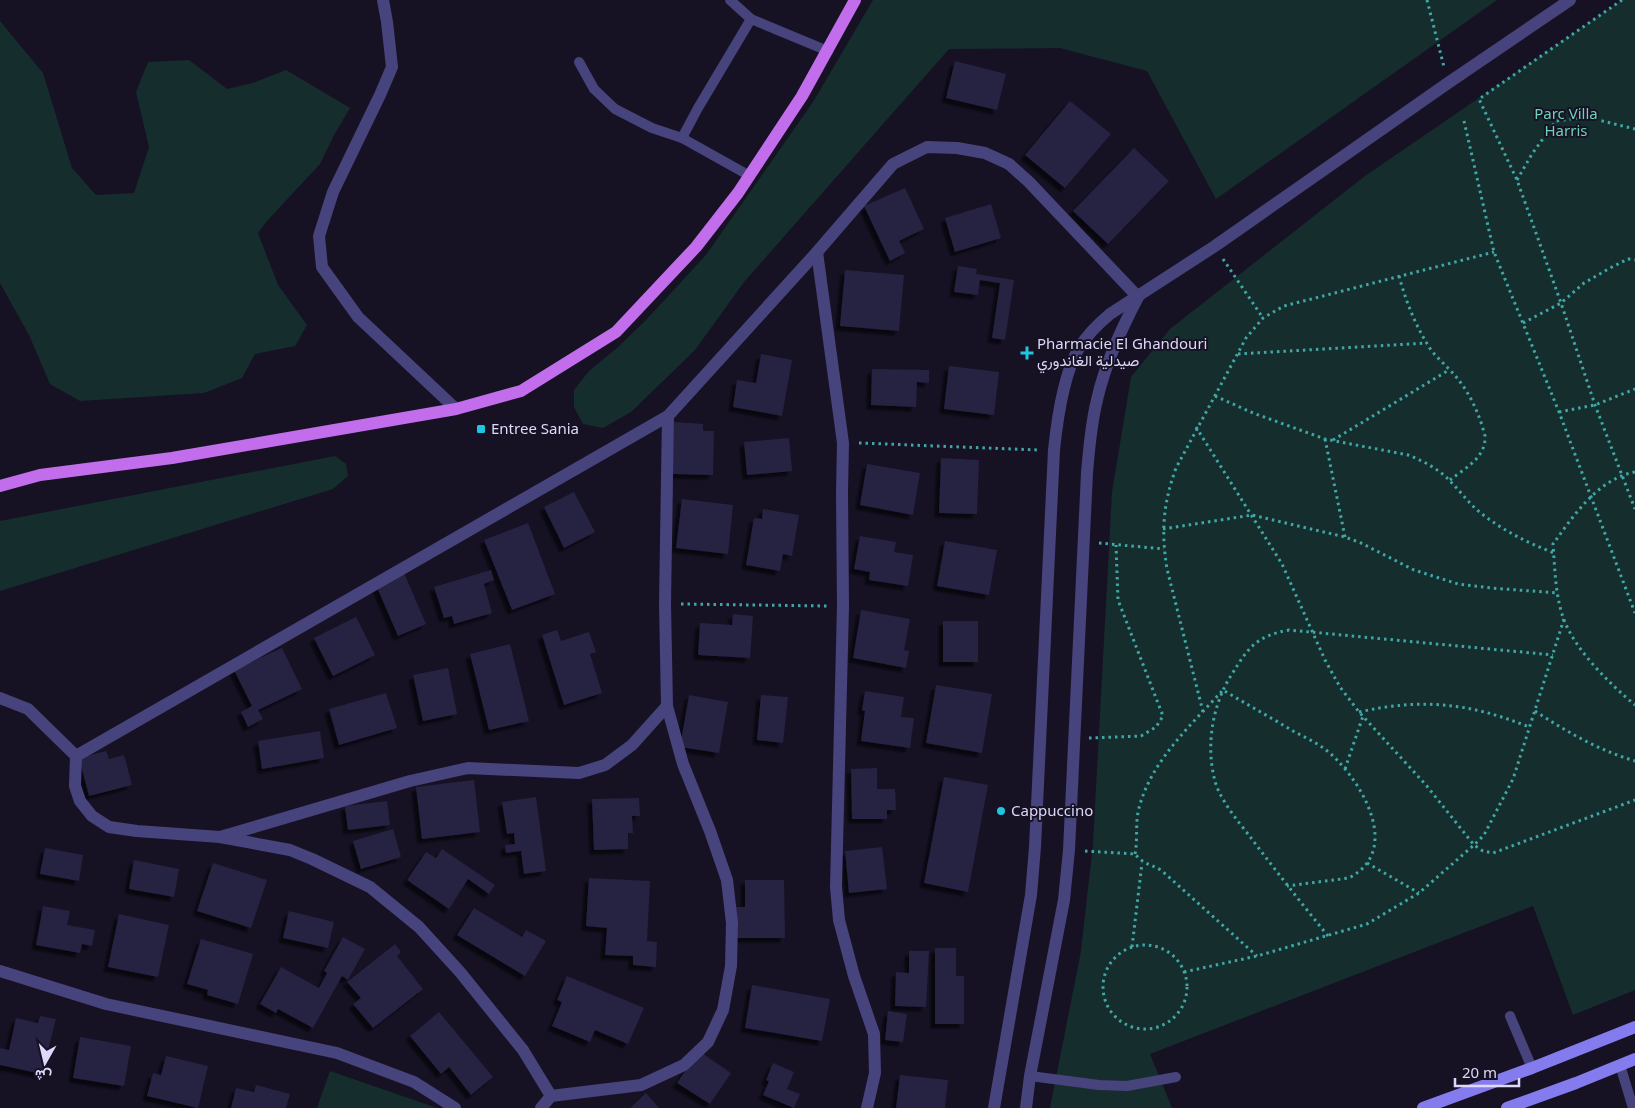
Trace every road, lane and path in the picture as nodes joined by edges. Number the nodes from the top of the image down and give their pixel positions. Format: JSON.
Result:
{"nodes":[{"id":1,"x":383,"y":0,"type":"edge"},
{"id":2,"x":730,"y":0,"type":"edge"},
{"id":3,"x":855,"y":0,"type":"edge"},
{"id":4,"x":1428,"y":0,"type":"edge"},
{"id":5,"x":1570,"y":0,"type":"edge"},
{"id":6,"x":1622,"y":0,"type":"edge"},
{"id":7,"x":751,"y":19,"type":"junction"},
{"id":8,"x":828,"y":51,"type":"junction"},
{"id":9,"x":579,"y":62,"type":"dead end"},
{"id":10,"x":1448,"y":82,"type":"junction"},
{"id":11,"x":1464,"y":121,"type":"dead end"},
{"id":12,"x":1635,"y":129,"type":"edge"},
{"id":13,"x":682,"y":138,"type":"junction"},
{"id":14,"x":750,"y":176,"type":"junction"},
{"id":15,"x":1517,"y":180,"type":"junction"},
{"id":16,"x":1215,"y":246,"type":"junction"},
{"id":17,"x":817,"y":252,"type":"junction"},
{"id":18,"x":1494,"y":252,"type":"junction"},
{"id":19,"x":1635,"y":260,"type":"edge"},
{"id":20,"x":1399,"y":276,"type":"junction"},
{"id":21,"x":1138,"y":297,"type":"junction"},
{"id":22,"x":1561,"y":303,"type":"junction"},
{"id":23,"x":1264,"y":318,"type":"junction"},
{"id":24,"x":1522,"y":323,"type":"junction"},
{"id":25,"x":1427,"y":343,"type":"junction"},
{"id":26,"x":1237,"y":354,"type":"junction"},
{"id":27,"x":1449,"y":370,"type":"junction"},
{"id":28,"x":1635,"y":389,"type":"edge"},
{"id":29,"x":1215,"y":396,"type":"junction"},
{"id":30,"x":1595,"y":405,"type":"junction"},
{"id":31,"x":456,"y":409,"type":"junction"},
{"id":32,"x":1559,"y":412,"type":"junction"},
{"id":33,"x":668,"y":416,"type":"junction"},
{"id":34,"x":1196,"y":427,"type":"junction"},
{"id":35,"x":1326,"y":439,"type":"junction"},
{"id":36,"x":1333,"y":440,"type":"junction"},
{"id":37,"x":843,"y":443,"type":"junction"},
{"id":38,"x":1054,"y":450,"type":"junction"},
{"id":39,"x":1635,"y":472,"type":"edge"},
{"id":40,"x":1623,"y":475,"type":"junction"},
{"id":41,"x":1450,"y":480,"type":"junction"},
{"id":42,"x":0,"y":486,"type":"edge"},
{"id":43,"x":1590,"y":497,"type":"junction"},
{"id":44,"x":1635,"y":510,"type":"edge"},
{"id":45,"x":1252,"y":515,"type":"junction"},
{"id":46,"x":1163,"y":529,"type":"junction"},
{"id":47,"x":1345,"y":537,"type":"junction"},
{"id":48,"x":1084,"y":541,"type":"junction"},
{"id":49,"x":1116,"y":544,"type":"junction"},
{"id":50,"x":1164,"y":549,"type":"junction"},
{"id":51,"x":1554,"y":552,"type":"junction"},
{"id":52,"x":1558,"y":593,"type":"junction"},
{"id":53,"x":665,"y":604,"type":"junction"},
{"id":54,"x":843,"y":606,"type":"junction"},
{"id":55,"x":1635,"y":613,"type":"edge"},
{"id":56,"x":1564,"y":619,"type":"junction"},
{"id":57,"x":1313,"y":633,"type":"junction"},
{"id":58,"x":1553,"y":655,"type":"junction"},
{"id":59,"x":1223,"y":690,"type":"junction"},
{"id":60,"x":0,"y":698,"type":"edge"},
{"id":61,"x":1635,"y":705,"type":"edge"},
{"id":62,"x":667,"y":706,"type":"junction"},
{"id":63,"x":1535,"y":711,"type":"junction"},
{"id":64,"x":1203,"y":712,"type":"junction"},
{"id":65,"x":1359,"y":712,"type":"junction"},
{"id":66,"x":1363,"y":716,"type":"junction"},
{"id":67,"x":1530,"y":727,"type":"junction"},
{"id":68,"x":1074,"y":738,"type":"junction"},
{"id":69,"x":76,"y":756,"type":"junction"},
{"id":70,"x":1635,"y":761,"type":"edge"},
{"id":71,"x":1345,"y":769,"type":"junction"},
{"id":72,"x":1635,"y":800,"type":"edge"},
{"id":73,"x":220,"y":837,"type":"junction"},
{"id":74,"x":1474,"y":845,"type":"junction"},
{"id":75,"x":1069,"y":850,"type":"junction"},
{"id":76,"x":1135,"y":854,"type":"junction"},
{"id":77,"x":1142,"y":863,"type":"junction"},
{"id":78,"x":1368,"y":863,"type":"junction"},
{"id":79,"x":1286,"y":886,"type":"junction"},
{"id":80,"x":1419,"y":893,"type":"junction"},
{"id":81,"x":1328,"y":936,"type":"junction"},
{"id":82,"x":1132,"y":947,"type":"junction"},
{"id":83,"x":1257,"y":956,"type":"junction"},
{"id":84,"x":0,"y":971,"type":"edge"},
{"id":85,"x":1184,"y":972,"type":"junction"},
{"id":86,"x":1510,"y":1016,"type":"dead end"},
{"id":87,"x":1635,"y":1027,"type":"edge"},
{"id":88,"x":1635,"y":1059,"type":"edge"},
{"id":89,"x":1620,"y":1065,"type":"junction"},
{"id":90,"x":1532,"y":1068,"type":"junction"},
{"id":91,"x":1030,"y":1076,"type":"junction"},
{"id":92,"x":1176,"y":1077,"type":"dead end"},
{"id":93,"x":551,"y":1096,"type":"junction"},
{"id":94,"x":455,"y":1108,"type":"edge"},
{"id":95,"x":541,"y":1108,"type":"edge"},
{"id":96,"x":867,"y":1108,"type":"edge"},
{"id":97,"x":994,"y":1108,"type":"edge"},
{"id":98,"x":1026,"y":1108,"type":"edge"},
{"id":99,"x":1423,"y":1108,"type":"edge"},
{"id":100,"x":1507,"y":1108,"type":"edge"},
{"id":101,"x":1633,"y":1108,"type":"edge"}],
"edges":[{"from":1,"to":31,"type":"street"},
{"from":2,"to":7,"type":"lane"},
{"from":3,"to":8,"type":"main road"},
{"from":4,"to":10,"type":"path"},
{"from":5,"to":10,"type":"street"},
{"from":6,"to":15,"type":"path"},
{"from":7,"to":8,"type":"lane"},
{"from":7,"to":13,"type":"lane"},
{"from":8,"to":14,"type":"main road"},
{"from":9,"to":13,"type":"lane"},
{"from":10,"to":16,"type":"street"},
{"from":11,"to":18,"type":"path"},
{"from":12,"to":15,"type":"path"},
{"from":13,"to":14,"type":"lane"},
{"from":14,"to":31,"type":"main road"},
{"from":15,"to":22,"type":"path"},
{"from":16,"to":21,"type":"street"},
{"from":16,"to":23,"type":"path"},
{"from":17,"to":21,"type":"street"},
{"from":17,"to":33,"type":"street"},
{"from":17,"to":37,"type":"street"},
{"from":18,"to":20,"type":"path"},
{"from":18,"to":24,"type":"path"},
{"from":19,"to":22,"type":"path"},
{"from":20,"to":23,"type":"path"},
{"from":20,"to":25,"type":"path"},
{"from":21,"to":38,"type":"street"},
{"from":21,"to":48,"type":"street"},
{"from":22,"to":24,"type":"path"},
{"from":22,"to":30,"type":"path"},
{"from":23,"to":26,"type":"path"},
{"from":24,"to":32,"type":"path"},
{"from":25,"to":26,"type":"path"},
{"from":25,"to":27,"type":"path"},
{"from":26,"to":29,"type":"path"},
{"from":27,"to":36,"type":"path"},
{"from":27,"to":41,"type":"path"},
{"from":28,"to":30,"type":"path"},
{"from":29,"to":34,"type":"path"},
{"from":29,"to":35,"type":"path"},
{"from":30,"to":32,"type":"path"},
{"from":30,"to":40,"type":"path"},
{"from":31,"to":42,"type":"main road"},
{"from":32,"to":43,"type":"path"},
{"from":33,"to":53,"type":"street"},
{"from":33,"to":69,"type":"street"},
{"from":34,"to":45,"type":"path"},
{"from":34,"to":46,"type":"path"},
{"from":35,"to":36,"type":"path"},
{"from":35,"to":47,"type":"path"},
{"from":36,"to":41,"type":"path"},
{"from":37,"to":38,"type":"path"},
{"from":37,"to":54,"type":"street"},
{"from":38,"to":97,"type":"street"},
{"from":39,"to":40,"type":"path"},
{"from":40,"to":43,"type":"path"},
{"from":40,"to":44,"type":"path"},
{"from":41,"to":51,"type":"path"},
{"from":43,"to":51,"type":"path"},
{"from":43,"to":55,"type":"path"},
{"from":45,"to":46,"type":"path"},
{"from":45,"to":47,"type":"path"},
{"from":45,"to":57,"type":"path"},
{"from":46,"to":50,"type":"path"},
{"from":47,"to":52,"type":"path"},
{"from":48,"to":49,"type":"path"},
{"from":48,"to":68,"type":"street"},
{"from":49,"to":50,"type":"path"},
{"from":49,"to":68,"type":"path"},
{"from":50,"to":64,"type":"path"},
{"from":51,"to":52,"type":"path"},
{"from":52,"to":56,"type":"path"},
{"from":53,"to":54,"type":"path"},
{"from":53,"to":62,"type":"street"},
{"from":54,"to":96,"type":"street"},
{"from":56,"to":58,"type":"path"},
{"from":56,"to":61,"type":"path"},
{"from":57,"to":58,"type":"path"},
{"from":57,"to":59,"type":"path"},
{"from":57,"to":65,"type":"path"},
{"from":58,"to":63,"type":"path"},
{"from":59,"to":64,"type":"path"},
{"from":59,"to":71,"type":"path"},
{"from":59,"to":79,"type":"path"},
{"from":60,"to":69,"type":"street"},
{"from":62,"to":73,"type":"street"},
{"from":62,"to":93,"type":"street"},
{"from":63,"to":67,"type":"path"},
{"from":63,"to":70,"type":"path"},
{"from":64,"to":76,"type":"path"},
{"from":65,"to":66,"type":"path"},
{"from":65,"to":67,"type":"path"},
{"from":66,"to":71,"type":"path"},
{"from":66,"to":74,"type":"path"},
{"from":67,"to":74,"type":"path"},
{"from":68,"to":75,"type":"street"},
{"from":69,"to":73,"type":"street"},
{"from":71,"to":78,"type":"path"},
{"from":72,"to":74,"type":"path"},
{"from":73,"to":93,"type":"street"},
{"from":74,"to":80,"type":"path"},
{"from":75,"to":76,"type":"path"},
{"from":75,"to":91,"type":"street"},
{"from":76,"to":77,"type":"path"},
{"from":77,"to":82,"type":"path"},
{"from":77,"to":83,"type":"path"},
{"from":78,"to":79,"type":"path"},
{"from":78,"to":80,"type":"path"},
{"from":79,"to":81,"type":"path"},
{"from":80,"to":81,"type":"path"},
{"from":81,"to":83,"type":"path"},
{"from":82,"to":85,"type":"path"},
{"from":82,"to":85,"type":"path"},
{"from":83,"to":85,"type":"path"},
{"from":84,"to":94,"type":"street"},
{"from":86,"to":90,"type":"lane"},
{"from":87,"to":90,"type":"main road"},
{"from":88,"to":89,"type":"main road"},
{"from":89,"to":100,"type":"main road"},
{"from":89,"to":101,"type":"lane"},
{"from":90,"to":99,"type":"main road"},
{"from":91,"to":92,"type":"lane"},
{"from":91,"to":98,"type":"street"},
{"from":93,"to":95,"type":"street"}]}
